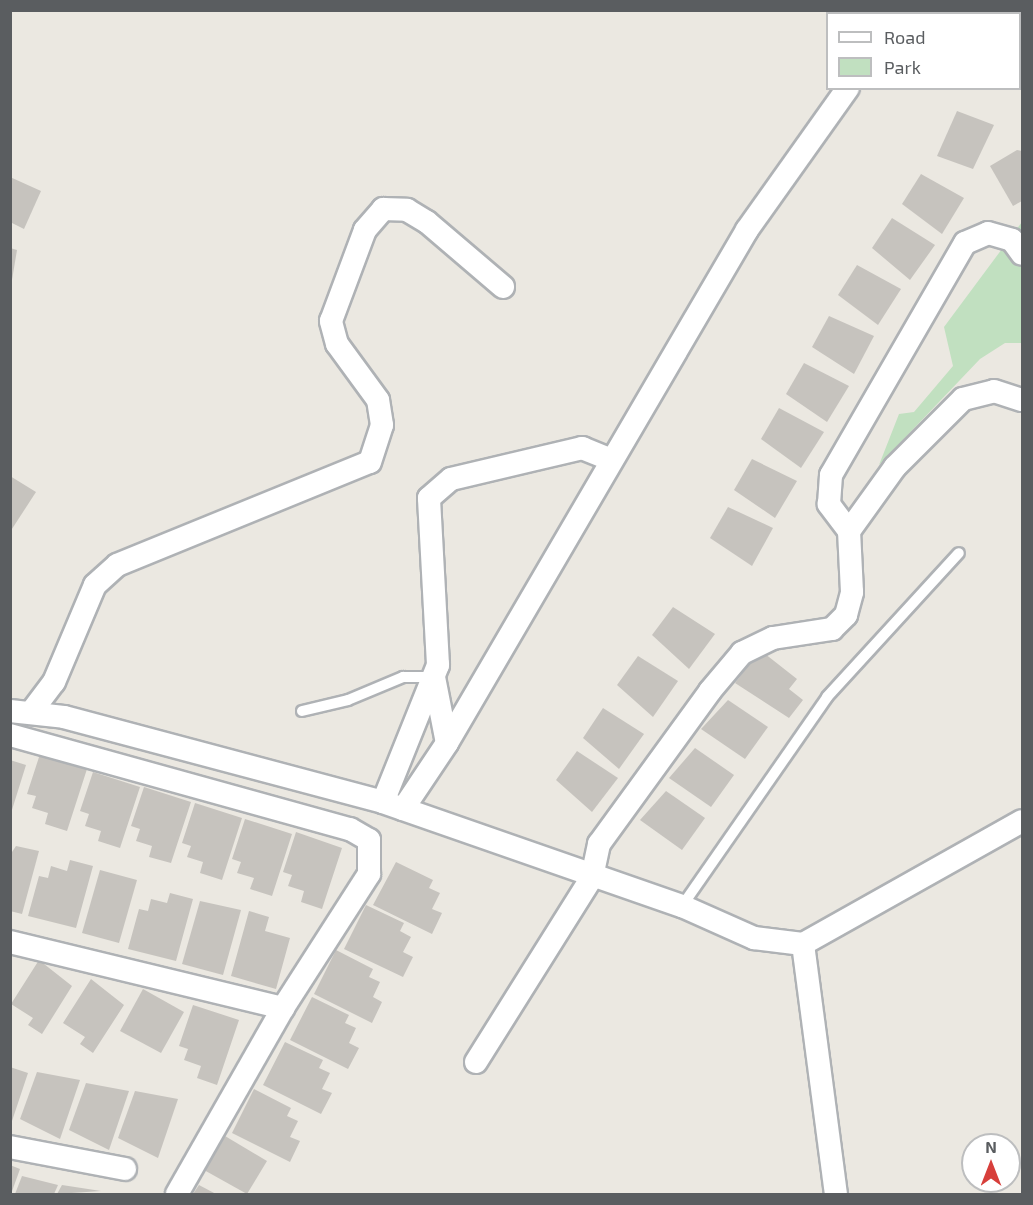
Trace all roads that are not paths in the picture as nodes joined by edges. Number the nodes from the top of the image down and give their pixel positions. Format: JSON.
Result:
{"nodes":[{"id":1,"x":847,"y":90,"type":"edge"},
{"id":2,"x":1023,"y":254,"type":"edge"},
{"id":3,"x":503,"y":287,"type":"dead end"},
{"id":4,"x":1023,"y":400,"type":"edge"},
{"id":5,"x":609,"y":459,"type":"junction"},
{"id":6,"x":849,"y":531,"type":"junction"},
{"id":7,"x":959,"y":553,"type":"dead end"},
{"id":8,"x":434,"y":678,"type":"junction"},
{"id":9,"x":21,"y":711,"type":"edge"},
{"id":10,"x":302,"y":711,"type":"dead end"},
{"id":11,"x":10,"y":735,"type":"edge"},
{"id":12,"x":447,"y":743,"type":"junction"},
{"id":13,"x":393,"y":805,"type":"junction"},
{"id":14,"x":1023,"y":821,"type":"edge"},
{"id":15,"x":592,"y":877,"type":"junction"},
{"id":16,"x":682,"y":906,"type":"junction"},
{"id":17,"x":10,"y":942,"type":"edge"},
{"id":18,"x":803,"y":944,"type":"junction"},
{"id":19,"x":283,"y":1008,"type":"junction"},
{"id":20,"x":476,"y":1062,"type":"dead end"},
{"id":21,"x":10,"y":1147,"type":"edge"},
{"id":22,"x":125,"y":1169,"type":"dead end"},
{"id":23,"x":177,"y":1194,"type":"edge"},
{"id":24,"x":836,"y":1194,"type":"edge"}],
"edges":[{"from":1,"to":5,"type":"street"},
{"from":2,"to":6,"type":"street"},
{"from":3,"to":9,"type":"street"},
{"from":4,"to":6,"type":"street"},
{"from":5,"to":8,"type":"street"},
{"from":5,"to":12,"type":"street"},
{"from":6,"to":15,"type":"street"},
{"from":7,"to":16,"type":"lane"},
{"from":8,"to":10,"type":"lane"},
{"from":8,"to":12,"type":"street"},
{"from":8,"to":13,"type":"street"},
{"from":9,"to":13,"type":"street"},
{"from":11,"to":19,"type":"street"},
{"from":12,"to":13,"type":"street"},
{"from":13,"to":15,"type":"street"},
{"from":14,"to":18,"type":"street"},
{"from":15,"to":16,"type":"street"},
{"from":15,"to":20,"type":"street"},
{"from":16,"to":18,"type":"street"},
{"from":17,"to":19,"type":"street"},
{"from":18,"to":24,"type":"street"},
{"from":19,"to":23,"type":"street"},
{"from":21,"to":22,"type":"street"}]}
